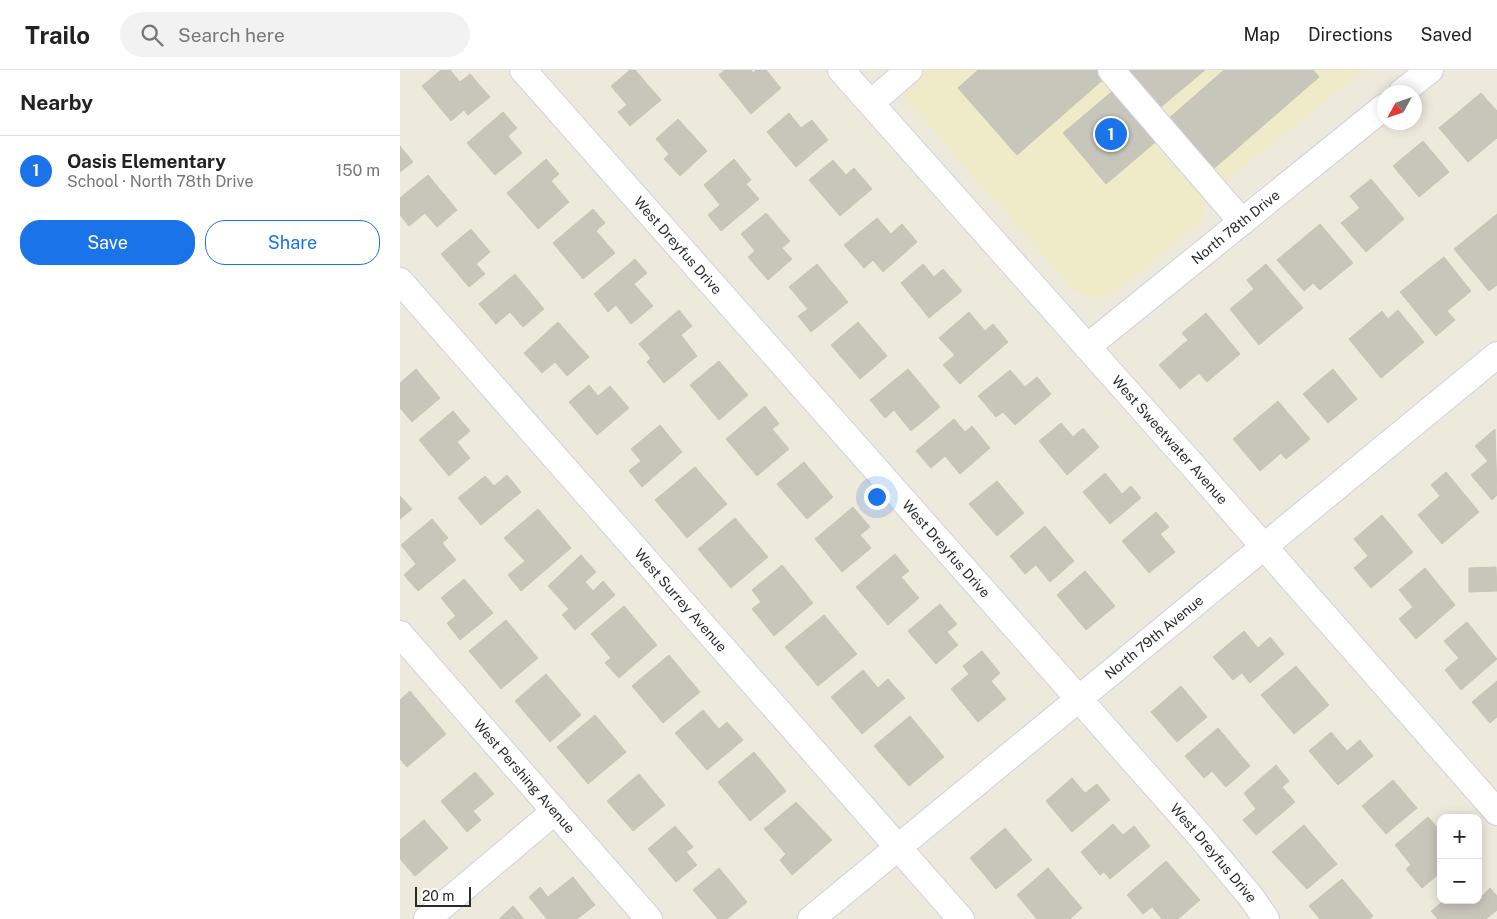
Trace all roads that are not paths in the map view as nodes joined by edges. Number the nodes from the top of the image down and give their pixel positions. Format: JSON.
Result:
{"nodes":[{"id":1,"x":523,"y":70,"type":"edge"},
{"id":2,"x":841,"y":70,"type":"edge"},
{"id":3,"x":909,"y":70,"type":"edge"},
{"id":4,"x":1111,"y":70,"type":"edge"},
{"id":5,"x":1430,"y":70,"type":"edge"},
{"id":6,"x":1411,"y":85,"type":"edge"},
{"id":7,"x":871,"y":103,"type":"junction"},
{"id":8,"x":1377,"y":113,"type":"edge"},
{"id":9,"x":1242,"y":222,"type":"junction"},
{"id":10,"x":400,"y":281,"type":"edge"},
{"id":11,"x":1087,"y":347,"type":"junction"},
{"id":12,"x":1497,"y":355,"type":"edge"},
{"id":13,"x":1263,"y":547,"type":"junction"},
{"id":14,"x":401,"y":636,"type":"edge"},
{"id":15,"x":1078,"y":699,"type":"junction"},
{"id":16,"x":555,"y":811,"type":"junction"},
{"id":17,"x":1497,"y":812,"type":"edge"},
{"id":18,"x":899,"y":848,"type":"junction"},
{"id":19,"x":427,"y":919,"type":"edge"},
{"id":20,"x":649,"y":919,"type":"edge"},
{"id":21,"x":811,"y":919,"type":"edge"},
{"id":22,"x":961,"y":919,"type":"edge"},
{"id":23,"x":1266,"y":919,"type":"edge"}],
"edges":[{"from":1,"to":15,"type":"street","name":"West Dreyfus Drive"},
{"from":2,"to":7,"type":"street","name":"West Sweetwater Avenue"},
{"from":3,"to":7,"type":"street"},
{"from":4,"to":9,"type":"street"},
{"from":5,"to":6,"type":"street"},
{"from":7,"to":11,"type":"street","name":"West Sweetwater Avenue"},
{"from":8,"to":9,"type":"street","name":"North 78th Drive"},
{"from":9,"to":11,"type":"street","name":"North 78th Drive"},
{"from":10,"to":18,"type":"street","name":"West Surrey Avenue"},
{"from":11,"to":13,"type":"street","name":"West Sweetwater Avenue"},
{"from":12,"to":13,"type":"street","name":"North 79th Avenue"},
{"from":13,"to":15,"type":"street","name":"North 79th Avenue"},
{"from":13,"to":17,"type":"street","name":"West Sweetwater Avenue"},
{"from":14,"to":16,"type":"street","name":"West Pershing Avenue"},
{"from":15,"to":18,"type":"street","name":"North 79th Avenue"},
{"from":15,"to":23,"type":"street","name":"West Dreyfus Drive"},
{"from":16,"to":19,"type":"street"},
{"from":16,"to":20,"type":"street","name":"West Pershing Avenue"},
{"from":18,"to":21,"type":"street","name":"North 79th Avenue"},
{"from":18,"to":22,"type":"street","name":"West Surrey Avenue"}]}
